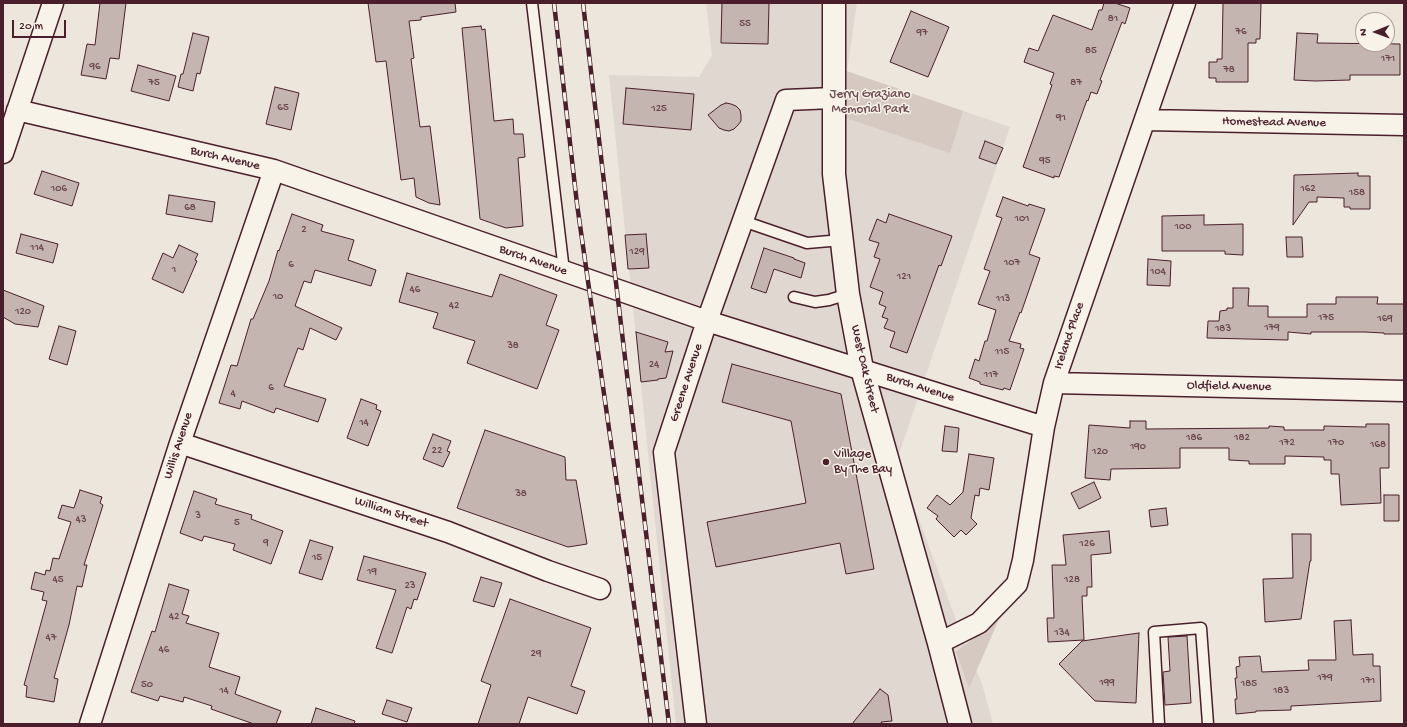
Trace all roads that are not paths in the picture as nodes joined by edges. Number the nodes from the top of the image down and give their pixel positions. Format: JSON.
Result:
{"nodes":[{"id":1,"x":53,"y":3,"type":"edge"},
{"id":2,"x":532,"y":3,"type":"edge"},
{"id":3,"x":834,"y":3,"type":"edge"},
{"id":4,"x":1185,"y":3,"type":"edge"},
{"id":5,"x":833,"y":98,"type":"junction"},
{"id":6,"x":17,"y":110,"type":"junction"},
{"id":7,"x":1145,"y":120,"type":"junction"},
{"id":8,"x":1404,"y":125,"type":"edge"},
{"id":9,"x":3,"y":153,"type":"edge"},
{"id":10,"x":274,"y":170,"type":"junction"},
{"id":11,"x":743,"y":220,"type":"junction"},
{"id":12,"x":842,"y":240,"type":"junction"},
{"id":13,"x":564,"y":272,"type":"junction"},
{"id":14,"x":848,"y":294,"type":"junction"},
{"id":15,"x":794,"y":297,"type":"dead end"},
{"id":16,"x":707,"y":321,"type":"junction"},
{"id":17,"x":862,"y":369,"type":"junction"},
{"id":18,"x":1054,"y":383,"type":"junction"},
{"id":19,"x":1404,"y":391,"type":"edge"},
{"id":20,"x":1044,"y":427,"type":"junction"},
{"id":21,"x":180,"y":443,"type":"junction"},
{"id":22,"x":600,"y":589,"type":"dead end"},
{"id":23,"x":939,"y":643,"type":"junction"},
{"id":24,"x":95,"y":723,"type":"edge"},
{"id":25,"x":696,"y":724,"type":"edge"},
{"id":26,"x":960,"y":724,"type":"edge"},
{"id":27,"x":1159,"y":724,"type":"edge"},
{"id":28,"x":1208,"y":724,"type":"edge"}],
"edges":[{"from":1,"to":6,"type":"street"},
{"from":2,"to":13,"type":"lane"},
{"from":3,"to":5,"type":"main road","name":"West Oak Street"},
{"from":4,"to":7,"type":"street","name":"Ireland Place"},
{"from":5,"to":11,"type":"street","name":"Greene Avenue"},
{"from":5,"to":12,"type":"main road","name":"West Oak Street"},
{"from":6,"to":9,"type":"street"},
{"from":6,"to":10,"type":"street","name":"Burch Avenue"},
{"from":7,"to":8,"type":"street","name":"Homestead Avenue"},
{"from":7,"to":18,"type":"street","name":"Ireland Place"},
{"from":10,"to":13,"type":"street","name":"Burch Avenue"},
{"from":10,"to":21,"type":"street","name":"Willis Avenue"},
{"from":11,"to":12,"type":"lane"},
{"from":11,"to":16,"type":"street","name":"Greene Avenue"},
{"from":12,"to":14,"type":"main road","name":"West Oak Street"},
{"from":13,"to":16,"type":"street","name":"Burch Avenue"},
{"from":14,"to":15,"type":"lane"},
{"from":14,"to":17,"type":"main road","name":"West Oak Street"},
{"from":16,"to":17,"type":"street","name":"Burch Avenue"},
{"from":16,"to":25,"type":"street","name":"Greene Avenue"},
{"from":17,"to":20,"type":"street","name":"Burch Avenue"},
{"from":17,"to":23,"type":"main road","name":"West Oak Street"},
{"from":18,"to":19,"type":"street","name":"Oldfield Avenue"},
{"from":18,"to":20,"type":"street","name":"Ireland Place"},
{"from":20,"to":23,"type":"street","name":"Ireland Place"},
{"from":21,"to":22,"type":"street","name":"William Street"},
{"from":21,"to":24,"type":"street","name":"Willis Avenue"},
{"from":23,"to":26,"type":"main road","name":"West Oak Street"},
{"from":27,"to":28,"type":"lane"}]}
